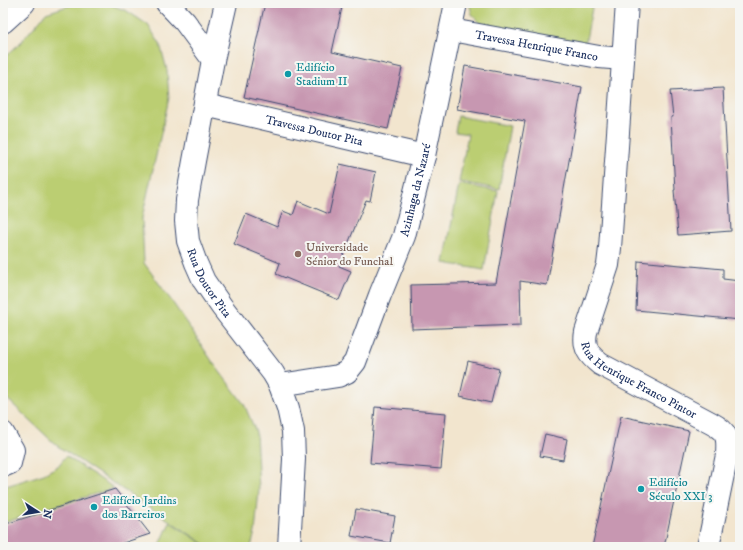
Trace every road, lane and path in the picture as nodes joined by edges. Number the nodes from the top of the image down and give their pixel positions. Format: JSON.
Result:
{"nodes":[{"id":1,"x":24,"y":3,"type":"edge"},
{"id":2,"x":167,"y":3,"type":"edge"},
{"id":3,"x":226,"y":3,"type":"edge"},
{"id":4,"x":456,"y":3,"type":"edge"},
{"id":5,"x":627,"y":3,"type":"edge"},
{"id":6,"x":3,"y":22,"type":"edge"},
{"id":7,"x":451,"y":30,"type":"junction"},
{"id":8,"x":623,"y":59,"type":"junction"},
{"id":9,"x":213,"y":60,"type":"junction"},
{"id":10,"x":205,"y":106,"type":"junction"},
{"id":11,"x":424,"y":156,"type":"junction"},
{"id":12,"x":280,"y":385,"type":"junction"},
{"id":13,"x":3,"y":433,"type":"edge"},
{"id":14,"x":3,"y":466,"type":"edge"},
{"id":15,"x":289,"y":547,"type":"edge"},
{"id":16,"x":708,"y":547,"type":"edge"}],
"edges":[{"from":1,"to":6,"type":"street"},
{"from":2,"to":9,"type":"street"},
{"from":3,"to":9,"type":"street","name":"Rua Doutor Pita"},
{"from":4,"to":7,"type":"street","name":"Azinhaga da Nazaré"},
{"from":5,"to":8,"type":"street","name":"Rua Henrique Franco Pintor"},
{"from":7,"to":8,"type":"street","name":"Travessa Henrique Franco"},
{"from":7,"to":11,"type":"street","name":"Azinhaga da Nazaré"},
{"from":8,"to":16,"type":"street","name":"Rua Henrique Franco Pintor"},
{"from":9,"to":10,"type":"street","name":"Rua Doutor Pita"},
{"from":10,"to":11,"type":"street","name":"Travessa Doutor Pita"},
{"from":10,"to":12,"type":"street","name":"Rua Doutor Pita"},
{"from":11,"to":12,"type":"street","name":"Azinhaga da Nazaré"},
{"from":12,"to":15,"type":"street","name":"Rua Doutor Pita"},
{"from":13,"to":14,"type":"street"}]}
